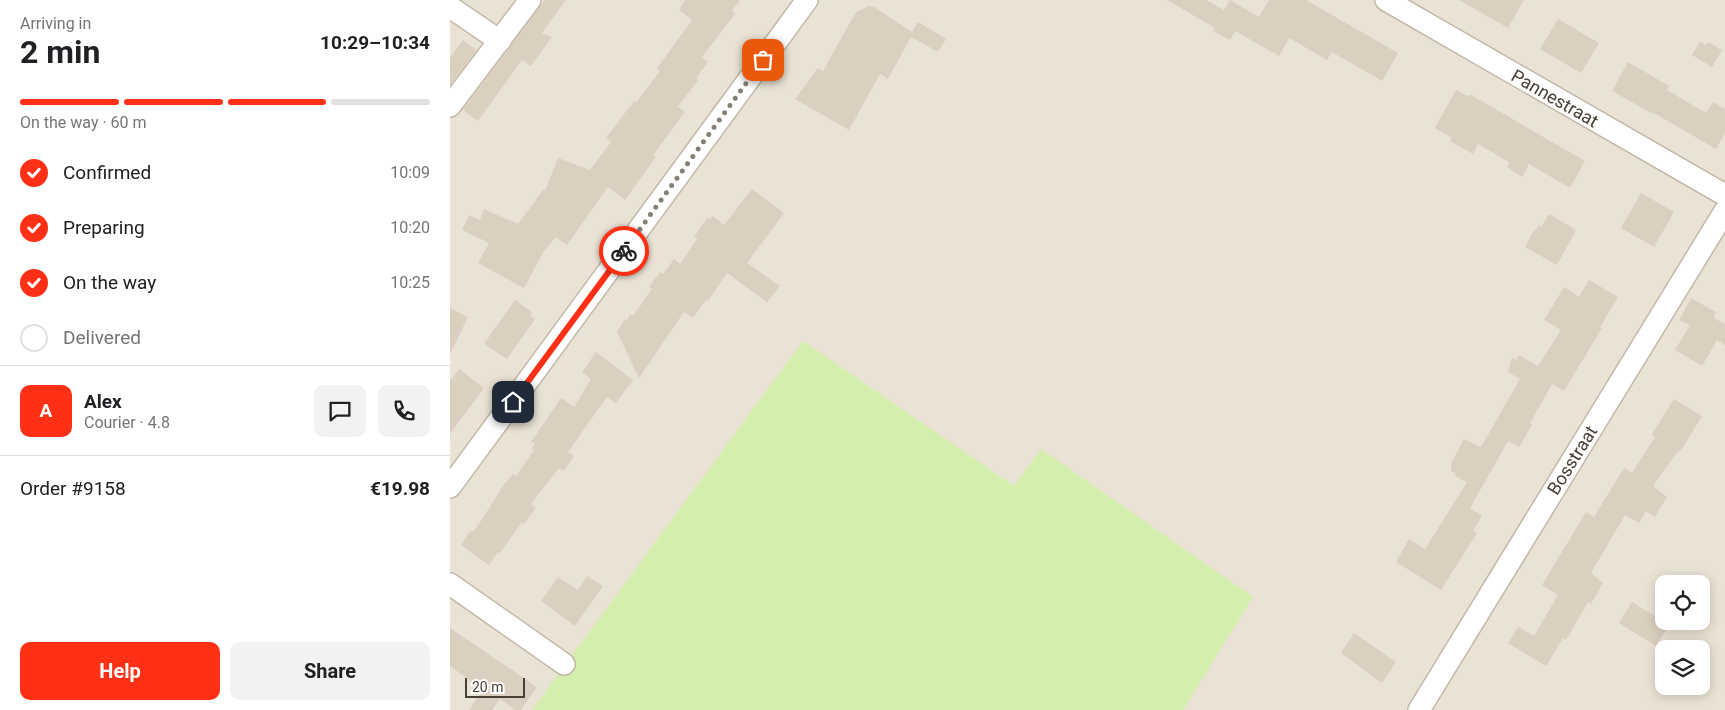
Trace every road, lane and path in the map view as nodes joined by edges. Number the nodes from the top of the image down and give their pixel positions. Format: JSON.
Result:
{"nodes":[{"id":1,"x":530,"y":0,"type":"edge"},
{"id":2,"x":807,"y":0,"type":"edge"},
{"id":3,"x":1386,"y":0,"type":"edge"},
{"id":4,"x":450,"y":7,"type":"edge"},
{"id":5,"x":500,"y":41,"type":"junction"},
{"id":6,"x":450,"y":106,"type":"edge"},
{"id":7,"x":1725,"y":195,"type":"edge"},
{"id":8,"x":1725,"y":211,"type":"edge"},
{"id":9,"x":451,"y":482,"type":"edge"},
{"id":10,"x":450,"y":584,"type":"edge"},
{"id":11,"x":564,"y":664,"type":"dead end"},
{"id":12,"x":1419,"y":710,"type":"edge"}],
"edges":[{"from":1,"to":5,"type":"street"},
{"from":2,"to":9,"type":"street"},
{"from":3,"to":7,"type":"street","name":"Pannestraat"},
{"from":4,"to":5,"type":"street"},
{"from":5,"to":6,"type":"street"},
{"from":8,"to":12,"type":"street","name":"Bosstraat"},
{"from":10,"to":11,"type":"street"}]}
